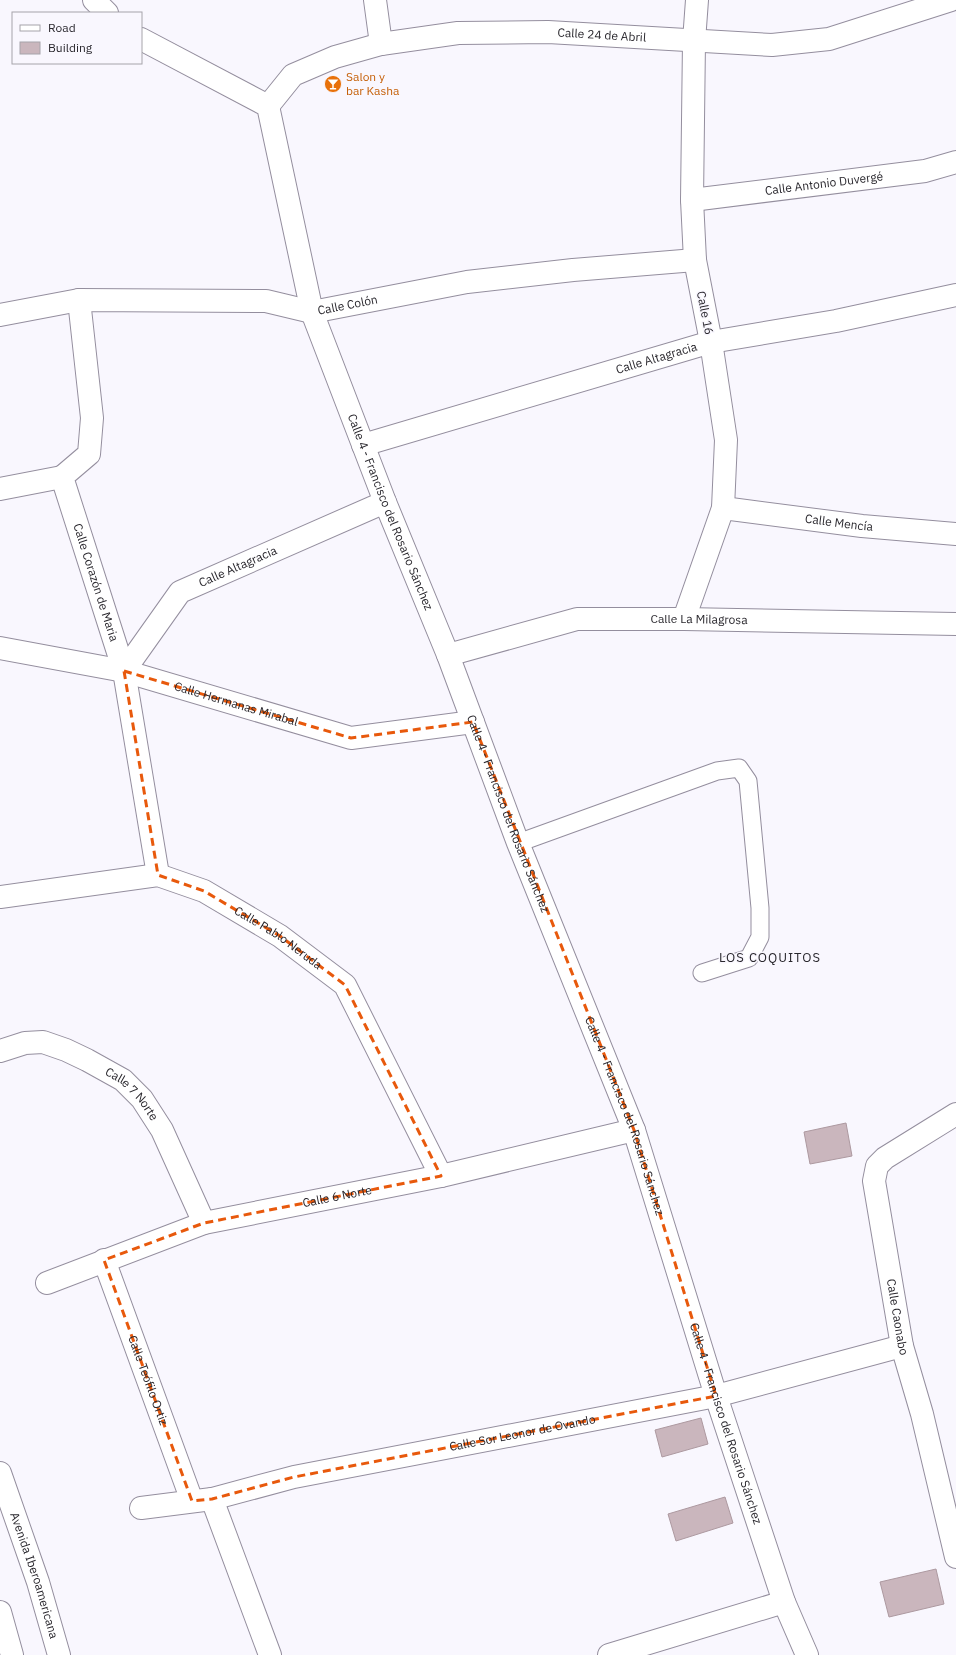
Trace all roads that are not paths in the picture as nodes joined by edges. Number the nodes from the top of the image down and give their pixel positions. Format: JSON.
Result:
{"nodes":[{"id":1,"x":94,"y":0,"type":"edge"},
{"id":2,"x":375,"y":0,"type":"edge"},
{"id":3,"x":697,"y":0,"type":"edge"},
{"id":4,"x":951,"y":0,"type":"edge"},
{"id":5,"x":106,"y":12,"type":"edge"},
{"id":6,"x":142,"y":40,"type":"edge"},
{"id":7,"x":694,"y":41,"type":"junction"},
{"id":8,"x":380,"y":44,"type":"junction"},
{"id":9,"x":268,"y":106,"type":"junction"},
{"id":10,"x":956,"y":162,"type":"edge"},
{"id":11,"x":692,"y":200,"type":"junction"},
{"id":12,"x":695,"y":260,"type":"junction"},
{"id":13,"x":956,"y":295,"type":"edge"},
{"id":14,"x":79,"y":300,"type":"junction"},
{"id":15,"x":312,"y":312,"type":"junction"},
{"id":16,"x":0,"y":315,"type":"edge"},
{"id":17,"x":710,"y":342,"type":"junction"},
{"id":18,"x":363,"y":445,"type":"junction"},
{"id":19,"x":62,"y":477,"type":"junction"},
{"id":20,"x":0,"y":489,"type":"edge"},
{"id":21,"x":385,"y":502,"type":"junction"},
{"id":22,"x":723,"y":508,"type":"junction"},
{"id":23,"x":956,"y":534,"type":"edge"},
{"id":24,"x":684,"y":619,"type":"junction"},
{"id":25,"x":956,"y":624,"type":"edge"},
{"id":26,"x":0,"y":648,"type":"edge"},
{"id":27,"x":448,"y":655,"type":"junction"},
{"id":28,"x":124,"y":671,"type":"junction"},
{"id":29,"x":473,"y":722,"type":"junction"},
{"id":30,"x":518,"y":843,"type":"junction"},
{"id":31,"x":158,"y":875,"type":"junction"},
{"id":32,"x":0,"y":897,"type":"edge"},
{"id":33,"x":702,"y":973,"type":"dead end"},
{"id":34,"x":0,"y":1051,"type":"edge"},
{"id":35,"x":956,"y":1114,"type":"edge"},
{"id":36,"x":634,"y":1130,"type":"junction"},
{"id":37,"x":441,"y":1176,"type":"junction"},
{"id":38,"x":204,"y":1223,"type":"junction"},
{"id":39,"x":104,"y":1260,"type":"junction"},
{"id":40,"x":47,"y":1283,"type":"dead end"},
{"id":41,"x":902,"y":1346,"type":"junction"},
{"id":42,"x":716,"y":1396,"type":"junction"},
{"id":43,"x":0,"y":1473,"type":"edge"},
{"id":44,"x":948,"y":1486,"type":"edge"},
{"id":45,"x":202,"y":1500,"type":"junction"},
{"id":46,"x":141,"y":1508,"type":"dead end"},
{"id":47,"x":956,"y":1557,"type":"edge"},
{"id":48,"x":784,"y":1602,"type":"junction"},
{"id":49,"x":0,"y":1612,"type":"edge"},
{"id":50,"x":12,"y":1655,"type":"edge"},
{"id":51,"x":59,"y":1655,"type":"edge"},
{"id":52,"x":270,"y":1655,"type":"edge"},
{"id":53,"x":609,"y":1655,"type":"edge"},
{"id":54,"x":807,"y":1655,"type":"edge"}],
"edges":[{"from":1,"to":5,"type":"street"},
{"from":2,"to":8,"type":"street"},
{"from":3,"to":7,"type":"street","name":"Calle 16"},
{"from":4,"to":7,"type":"street","name":"Calle 24 de Abril"},
{"from":6,"to":9,"type":"street"},
{"from":7,"to":8,"type":"street","name":"Calle 24 de Abril"},
{"from":7,"to":11,"type":"street","name":"Calle 16"},
{"from":8,"to":9,"type":"street","name":"Calle 24 de Abril"},
{"from":9,"to":15,"type":"street","name":"Calle 4 - Francisco del Rosario Sánchez"},
{"from":10,"to":11,"type":"street","name":"Calle Antonio Duvergé"},
{"from":11,"to":12,"type":"street","name":"Calle 16"},
{"from":12,"to":15,"type":"street","name":"Calle Colón"},
{"from":12,"to":17,"type":"street","name":"Calle 16"},
{"from":13,"to":17,"type":"street","name":"Calle Altagracia"},
{"from":14,"to":15,"type":"street","name":"Calle Colón"},
{"from":14,"to":16,"type":"street","name":"Calle Colón"},
{"from":14,"to":19,"type":"street"},
{"from":15,"to":18,"type":"street","name":"Calle 4 - Francisco del Rosario Sánchez"},
{"from":17,"to":18,"type":"street","name":"Calle Altagracia"},
{"from":17,"to":22,"type":"street","name":"Calle 16"},
{"from":18,"to":21,"type":"street","name":"Calle 4 - Francisco del Rosario Sánchez"},
{"from":19,"to":20,"type":"street"},
{"from":19,"to":28,"type":"street","name":"Calle Corazón de Maria"},
{"from":21,"to":27,"type":"street","name":"Calle 4 - Francisco del Rosario Sánchez"},
{"from":21,"to":28,"type":"street","name":"Calle Altagracia"},
{"from":22,"to":23,"type":"street","name":"Calle Mencía"},
{"from":22,"to":24,"type":"street","name":"Calle 16"},
{"from":24,"to":25,"type":"street","name":"Calle La Milagrosa"},
{"from":24,"to":27,"type":"street","name":"Calle La Milagrosa"},
{"from":26,"to":28,"type":"street","name":"Calle Hermanas Mirabal"},
{"from":27,"to":29,"type":"street","name":"Calle 4 - Francisco del Rosario Sánchez"},
{"from":28,"to":29,"type":"street","name":"Calle Hermanas Mirabal"},
{"from":28,"to":31,"type":"street","name":"Calle Corazón de Maria"},
{"from":29,"to":30,"type":"street","name":"Calle 4 - Francisco del Rosario Sánchez"},
{"from":30,"to":33,"type":"lane"},
{"from":30,"to":36,"type":"street","name":"Calle 4 - Francisco del Rosario Sánchez"},
{"from":31,"to":32,"type":"street","name":"Calle Pablo Neruda"},
{"from":31,"to":37,"type":"street","name":"Calle Pablo Neruda"},
{"from":34,"to":38,"type":"street","name":"Calle 7 Norte"},
{"from":35,"to":41,"type":"street","name":"Calle Caonabo"},
{"from":36,"to":37,"type":"street","name":"Calle 6 Norte"},
{"from":36,"to":42,"type":"street","name":"Calle 4 - Francisco del Rosario Sánchez"},
{"from":37,"to":38,"type":"street","name":"Calle 6 Norte"},
{"from":38,"to":39,"type":"street","name":"Calle 6 Norte"},
{"from":39,"to":40,"type":"street","name":"Calle 6 Norte"},
{"from":39,"to":45,"type":"street","name":"Calle Teófilo Ortiz"},
{"from":41,"to":42,"type":"street","name":"Calle Sor Leonor de Ovando"},
{"from":41,"to":44,"type":"street","name":"Calle Caonabo"},
{"from":42,"to":45,"type":"street","name":"Calle Sor Leonor de Ovando"},
{"from":42,"to":48,"type":"street","name":"Calle 4 - Francisco del Rosario Sánchez"},
{"from":43,"to":51,"type":"street","name":"Avenida Iberoamericana"},
{"from":44,"to":47,"type":"street","name":"Calle Caonabo"},
{"from":45,"to":46,"type":"street","name":"Calle Sor Leonor de Ovando"},
{"from":45,"to":52,"type":"street","name":"Calle Teófilo Ortiz"},
{"from":48,"to":53,"type":"street"},
{"from":48,"to":54,"type":"street","name":"Calle 4 - Francisco del Rosario Sánchez"},
{"from":49,"to":50,"type":"street"}]}
